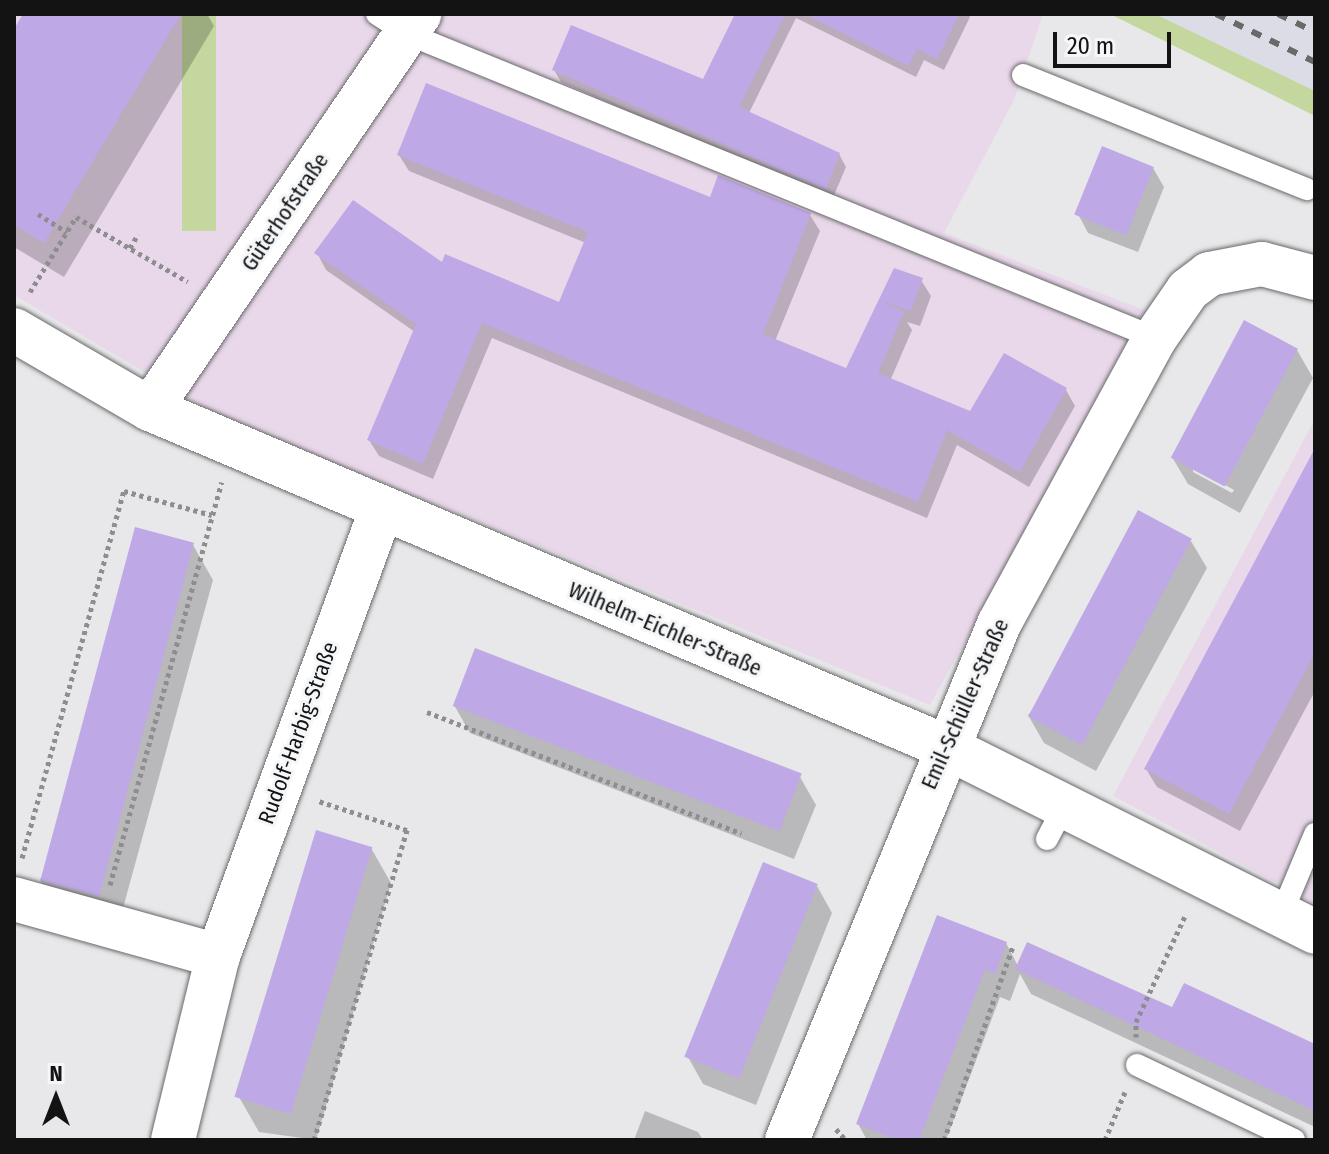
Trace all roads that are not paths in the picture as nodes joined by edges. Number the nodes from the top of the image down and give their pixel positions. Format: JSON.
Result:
{"nodes":[{"id":1,"x":401,"y":21,"type":"edge"},
{"id":2,"x":1023,"y":75,"type":"dead end"},
{"id":3,"x":1307,"y":189,"type":"dead end"},
{"id":4,"x":1315,"y":278,"type":"edge"},
{"id":5,"x":18,"y":318,"type":"edge"},
{"id":6,"x":1155,"y":338,"type":"junction"},
{"id":7,"x":150,"y":409,"type":"junction"},
{"id":8,"x":381,"y":510,"type":"junction"},
{"id":9,"x":944,"y":746,"type":"junction"},
{"id":10,"x":1315,"y":834,"type":"edge"},
{"id":11,"x":16,"y":885,"type":"edge"},
{"id":12,"x":1298,"y":923,"type":"edge"},
{"id":13,"x":218,"y":956,"type":"junction"},
{"id":14,"x":1137,"y":1065,"type":"road end"},
{"id":15,"x":173,"y":1140,"type":"edge"},
{"id":16,"x":787,"y":1140,"type":"edge"},
{"id":17,"x":1294,"y":1140,"type":"edge"}],
"edges":[{"from":1,"to":6,"type":"lane"},
{"from":1,"to":7,"type":"street","name":"Güterhofstraße"},
{"from":2,"to":3,"type":"lane"},
{"from":4,"to":6,"type":"street","name":"Emil-Schüller-Straße"},
{"from":5,"to":7,"type":"street","name":"Wilhelm-Eichler-Straße"},
{"from":6,"to":9,"type":"street","name":"Emil-Schüller-Straße"},
{"from":7,"to":8,"type":"street","name":"Wilhelm-Eichler-Straße"},
{"from":8,"to":9,"type":"street","name":"Wilhelm-Eichler-Straße"},
{"from":8,"to":13,"type":"street","name":"Rudolf-Harbig-Straße"},
{"from":9,"to":12,"type":"street","name":"Wilhelm-Eichler-Straße"},
{"from":9,"to":16,"type":"street","name":"Emil-Schüller-Straße"},
{"from":10,"to":12,"type":"lane"},
{"from":11,"to":13,"type":"street"},
{"from":13,"to":15,"type":"street","name":"Rudolf-Harbig-Straße"},
{"from":14,"to":17,"type":"lane"}]}
